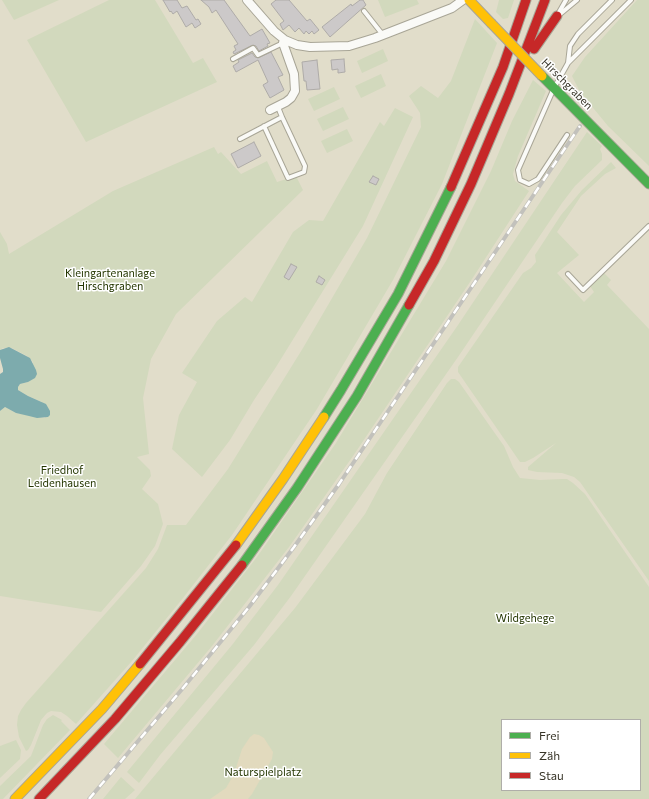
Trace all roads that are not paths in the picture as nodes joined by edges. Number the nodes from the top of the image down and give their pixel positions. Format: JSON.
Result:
{"nodes":[{"id":1,"x":247,"y":0,"type":"edge"},
{"id":2,"x":463,"y":0,"type":"edge"},
{"id":3,"x":469,"y":0,"type":"edge"},
{"id":4,"x":526,"y":0,"type":"edge"},
{"id":5,"x":545,"y":0,"type":"edge"},
{"id":6,"x":566,"y":0,"type":"edge"},
{"id":7,"x":577,"y":0,"type":"edge"},
{"id":8,"x":612,"y":0,"type":"edge"},
{"id":9,"x":630,"y":0,"type":"edge"},
{"id":10,"x":364,"y":11,"type":"dead end"},
{"id":11,"x":557,"y":16,"type":"junction"},
{"id":12,"x":383,"y":35,"type":"junction"},
{"id":13,"x":284,"y":42,"type":"junction"},
{"id":14,"x":233,"y":59,"type":"dead end"},
{"id":15,"x":568,"y":63,"type":"junction"},
{"id":16,"x":554,"y":88,"type":"junction"},
{"id":17,"x":509,"y":94,"type":"junction"},
{"id":18,"x":274,"y":109,"type":"joint"},
{"id":19,"x":282,"y":117,"type":"junction"},
{"id":20,"x":264,"y":126,"type":"junction"},
{"id":21,"x":567,"y":135,"type":"dead end"},
{"id":22,"x":240,"y":139,"type":"dead end"},
{"id":23,"x":649,"y":184,"type":"edge"},
{"id":24,"x":649,"y":226,"type":"edge"},
{"id":25,"x":568,"y":274,"type":"dead end"},
{"id":26,"x":15,"y":799,"type":"edge"},
{"id":27,"x":39,"y":799,"type":"edge"}],
"edges":[{"from":1,"to":13,"type":"street"},
{"from":2,"to":12,"type":"street"},
{"from":3,"to":16,"type":"main road","name":"Hirschgraben","bridge":true},
{"from":4,"to":26,"type":"main road"},
{"from":5,"to":17,"type":"main road"},
{"from":6,"to":11,"type":"lane"},
{"from":7,"to":11,"type":"lane"},
{"from":8,"to":15,"type":"lane"},
{"from":9,"to":15,"type":"lane"},
{"from":10,"to":12,"type":"lane"},
{"from":11,"to":17,"type":"main road"},
{"from":12,"to":13,"type":"street"},
{"from":13,"to":14,"type":"lane"},
{"from":13,"to":18,"type":"street"},
{"from":15,"to":16,"type":"lane"},
{"from":16,"to":21,"type":"lane"},
{"from":16,"to":23,"type":"main road","name":"Hirschgraben"},
{"from":17,"to":27,"type":"main road"},
{"from":18,"to":19,"type":"lane"},
{"from":19,"to":20,"type":"lane"},
{"from":19,"to":20,"type":"lane"},
{"from":20,"to":22,"type":"lane"},
{"from":24,"to":25,"type":"lane"}]}
